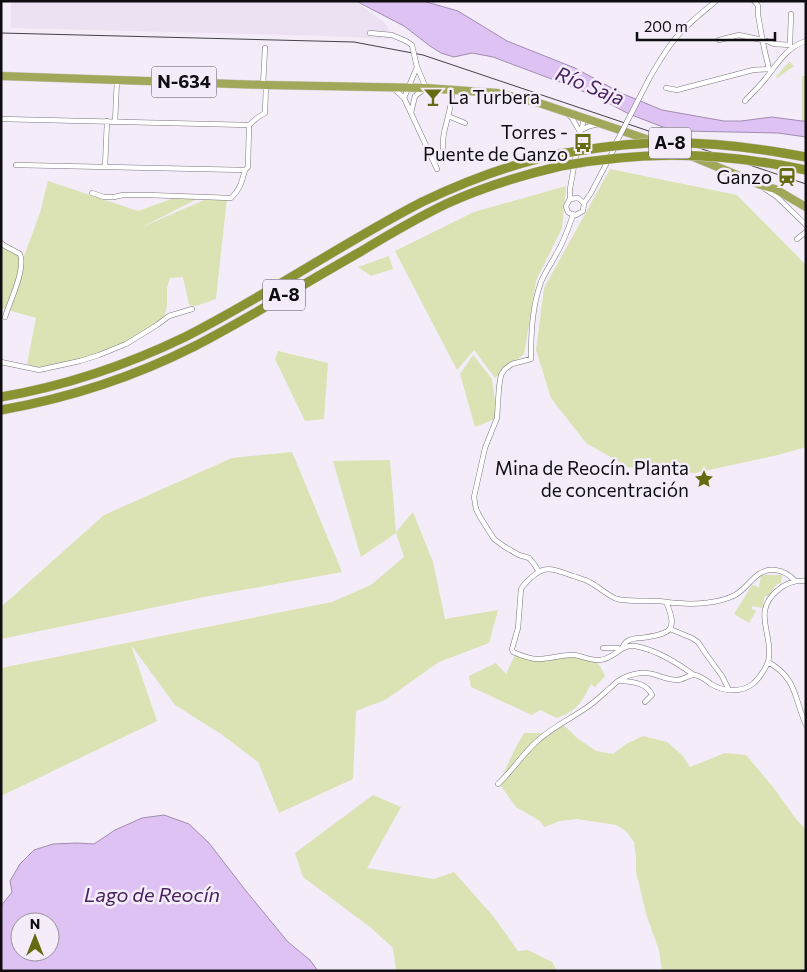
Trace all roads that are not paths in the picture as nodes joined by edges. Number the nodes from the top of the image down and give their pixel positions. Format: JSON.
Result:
{"nodes":[{"id":1,"x":716,"y":1,"type":"edge"},
{"id":2,"x":754,"y":1,"type":"edge"},
{"id":3,"x":791,"y":14,"type":"dead end"},
{"id":4,"x":370,"y":33,"type":"dead end"},
{"id":5,"x":719,"y":40,"type":"dead end"},
{"id":6,"x":763,"y":40,"type":"junction"},
{"id":7,"x":806,"y":41,"type":"edge"},
{"id":8,"x":791,"y":46,"type":"junction"},
{"id":9,"x":265,"y":48,"type":"dead end"},
{"id":10,"x":417,"y":65,"type":"junction"},
{"id":11,"x":770,"y":70,"type":"junction"},
{"id":12,"x":1,"y":76,"type":"edge"},
{"id":13,"x":117,"y":80,"type":"junction"},
{"id":14,"x":264,"y":85,"type":"junction"},
{"id":15,"x":425,"y":85,"type":"junction"},
{"id":16,"x":666,"y":88,"type":"dead end"},
{"id":17,"x":407,"y":90,"type":"junction"},
{"id":18,"x":452,"y":90,"type":"junction"},
{"id":19,"x":415,"y":96,"type":"junction"},
{"id":20,"x":745,"y":101,"type":"dead end"},
{"id":21,"x":565,"y":111,"type":"junction"},
{"id":22,"x":411,"y":115,"type":"junction"},
{"id":23,"x":448,"y":116,"type":"junction"},
{"id":24,"x":584,"y":117,"type":"junction"},
{"id":25,"x":1,"y":119,"type":"edge"},
{"id":26,"x":107,"y":121,"type":"junction"},
{"id":27,"x":115,"y":122,"type":"junction"},
{"id":28,"x":465,"y":123,"type":"dead end"},
{"id":29,"x":602,"y":124,"type":"junction"},
{"id":30,"x":249,"y":125,"type":"junction"},
{"id":31,"x":580,"y":131,"type":"junction"},
{"id":32,"x":806,"y":156,"type":"edge"},
{"id":33,"x":442,"y":160,"type":"dead end"},
{"id":34,"x":16,"y":165,"type":"dead end"},
{"id":35,"x":105,"y":167,"type":"junction"},
{"id":36,"x":437,"y":169,"type":"dead end"},
{"id":37,"x":245,"y":170,"type":"junction"},
{"id":38,"x":806,"y":171,"type":"edge"},
{"id":39,"x":760,"y":185,"type":"junction"},
{"id":40,"x":92,"y":194,"type":"dead end"},
{"id":41,"x":570,"y":199,"type":"junction"},
{"id":42,"x":584,"y":203,"type":"junction"},
{"id":43,"x":802,"y":211,"type":"edge"},
{"id":44,"x":573,"y":215,"type":"junction"},
{"id":45,"x":806,"y":225,"type":"edge"},
{"id":46,"x":806,"y":232,"type":"edge"},
{"id":47,"x":797,"y":238,"type":"dead end"},
{"id":48,"x":1,"y":243,"type":"edge"},
{"id":49,"x":192,"y":309,"type":"dead end"},
{"id":50,"x":5,"y":317,"type":"dead end"},
{"id":51,"x":1,"y":362,"type":"edge"},
{"id":52,"x":1,"y":397,"type":"edge"},
{"id":53,"x":1,"y":410,"type":"edge"},
{"id":54,"x":539,"y":572,"type":"junction"},
{"id":55,"x":795,"y":581,"type":"junction"},
{"id":56,"x":806,"y":581,"type":"edge"},
{"id":57,"x":666,"y":602,"type":"junction"},
{"id":58,"x":670,"y":629,"type":"junction"},
{"id":59,"x":603,"y":648,"type":"dead end"},
{"id":60,"x":621,"y":649,"type":"junction"},
{"id":61,"x":768,"y":662,"type":"junction"},
{"id":62,"x":694,"y":675,"type":"junction"},
{"id":63,"x":618,"y":680,"type":"junction"},
{"id":64,"x":729,"y":690,"type":"junction"},
{"id":65,"x":645,"y":702,"type":"dead end"},
{"id":66,"x":806,"y":725,"type":"edge"},
{"id":67,"x":498,"y":784,"type":"dead end"}],
"edges":[{"from":1,"to":42,"type":"street","bridge":true},
{"from":2,"to":6,"type":"street"},
{"from":3,"to":8,"type":"street"},
{"from":4,"to":10,"type":"street","bridge":true},
{"from":5,"to":6,"type":"street"},
{"from":6,"to":8,"type":"street"},
{"from":6,"to":11,"type":"street"},
{"from":7,"to":8,"type":"street"},
{"from":8,"to":11,"type":"street"},
{"from":9,"to":14,"type":"street"},
{"from":10,"to":15,"type":"street"},
{"from":10,"to":17,"type":"street"},
{"from":11,"to":16,"type":"street"},
{"from":11,"to":20,"type":"street"},
{"from":12,"to":13,"type":"highway","number":"N-634"},
{"from":13,"to":14,"type":"highway","number":"N-634"},
{"from":13,"to":27,"type":"street"},
{"from":14,"to":17,"type":"highway","number":"N-634"},
{"from":14,"to":30,"type":"street"},
{"from":15,"to":17,"type":"highway","number":"N-634"},
{"from":15,"to":18,"type":"highway","number":"N-634"},
{"from":15,"to":19,"type":"street"},
{"from":17,"to":19,"type":"street"},
{"from":17,"to":22,"type":"street"},
{"from":18,"to":21,"type":"highway","number":"N-634"},
{"from":18,"to":23,"type":"street"},
{"from":19,"to":22,"type":"street"},
{"from":21,"to":24,"type":"highway","number":"N-634"},
{"from":21,"to":31,"type":"street"},
{"from":22,"to":36,"type":"street"},
{"from":23,"to":28,"type":"street"},
{"from":23,"to":33,"type":"street"},
{"from":24,"to":29,"type":"highway","number":"N-634"},
{"from":24,"to":31,"type":"street"},
{"from":25,"to":26,"type":"street"},
{"from":26,"to":27,"type":"street"},
{"from":26,"to":35,"type":"street"},
{"from":27,"to":30,"type":"street"},
{"from":29,"to":31,"type":"street"},
{"from":29,"to":39,"type":"highway","number":"N-634"},
{"from":30,"to":37,"type":"street"},
{"from":31,"to":41,"type":"street"},
{"from":32,"to":52,"type":"highway","number":"A-8","bridge":true},
{"from":34,"to":35,"type":"street"},
{"from":35,"to":37,"type":"street"},
{"from":37,"to":40,"type":"street"},
{"from":38,"to":53,"type":"highway","number":"A-8","bridge":true},
{"from":39,"to":43,"type":"street"},
{"from":39,"to":43,"type":"highway","number":"N-634"},
{"from":41,"to":42,"type":"street"},
{"from":41,"to":44,"type":"street"},
{"from":42,"to":44,"type":"street"},
{"from":43,"to":45,"type":"street"},
{"from":44,"to":54,"type":"street"},
{"from":46,"to":47,"type":"street"},
{"from":48,"to":50,"type":"street"},
{"from":49,"to":51,"type":"street"},
{"from":54,"to":57,"type":"street"},
{"from":54,"to":60,"type":"street"},
{"from":55,"to":56,"type":"street"},
{"from":55,"to":57,"type":"street"},
{"from":55,"to":61,"type":"street"},
{"from":57,"to":58,"type":"street"},
{"from":58,"to":60,"type":"street"},
{"from":58,"to":64,"type":"street"},
{"from":59,"to":60,"type":"street"},
{"from":60,"to":62,"type":"street"},
{"from":61,"to":64,"type":"street"},
{"from":61,"to":66,"type":"street"},
{"from":62,"to":63,"type":"street"},
{"from":62,"to":64,"type":"street"},
{"from":63,"to":65,"type":"street"},
{"from":63,"to":67,"type":"street"}]}
